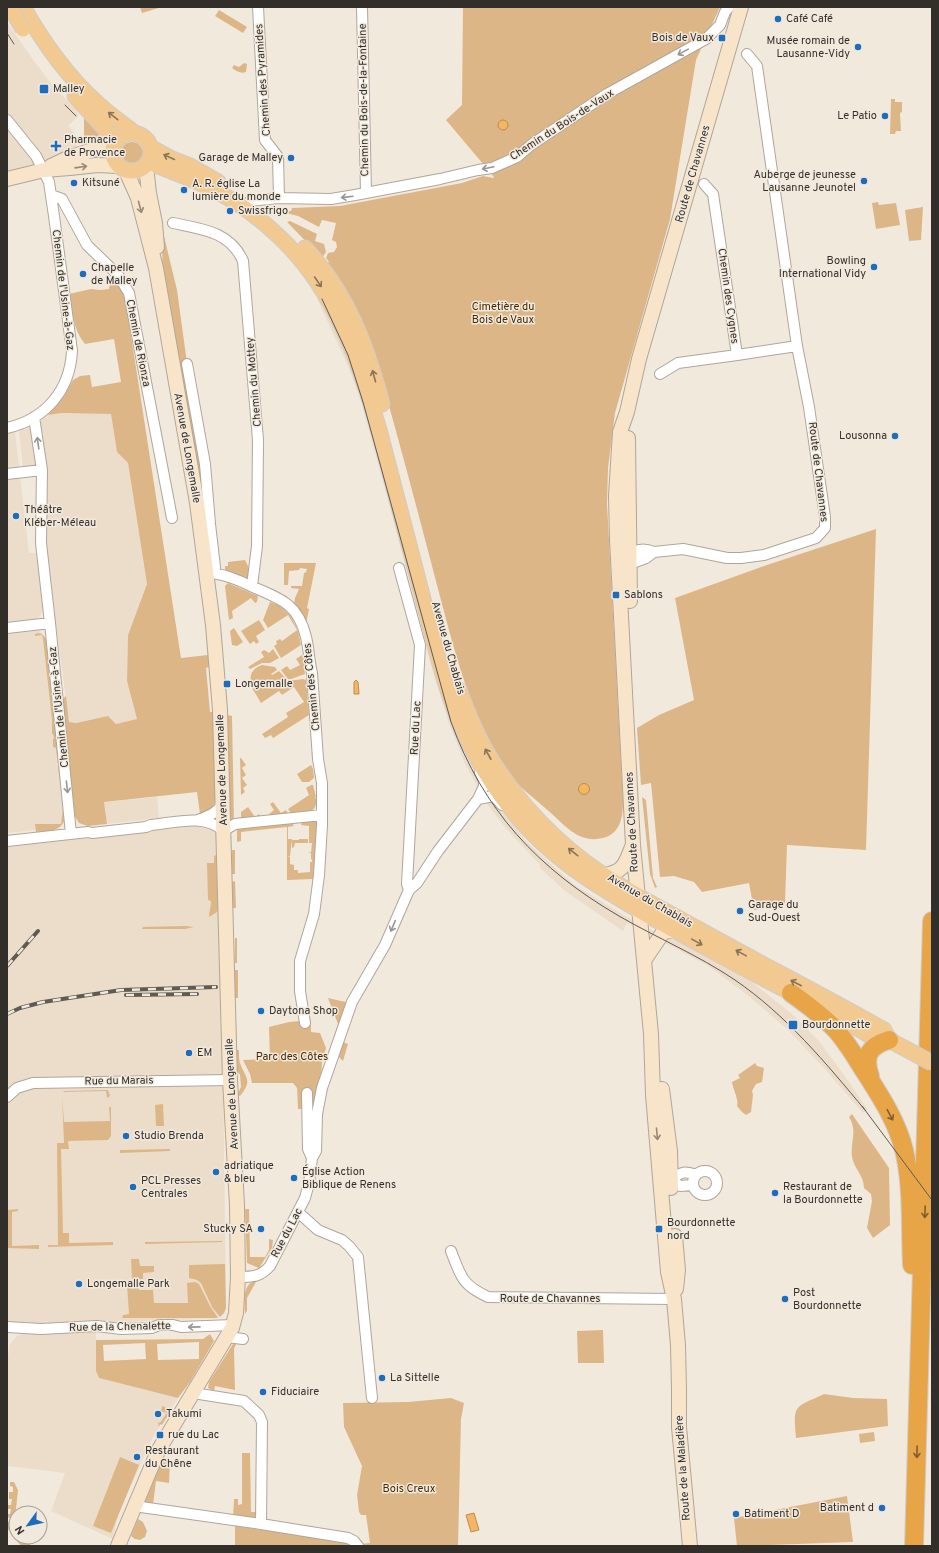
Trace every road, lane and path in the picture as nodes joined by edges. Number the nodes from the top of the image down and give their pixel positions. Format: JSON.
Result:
{"nodes":[{"id":1,"x":12,"y":7,"type":"edge"},
{"id":2,"x":258,"y":7,"type":"edge"},
{"id":3,"x":362,"y":7,"type":"edge"},
{"id":4,"x":729,"y":7,"type":"edge"},
{"id":5,"x":741,"y":7,"type":"edge"},
{"id":6,"x":26,"y":18,"type":"edge"},
{"id":7,"x":7,"y":21,"type":"edge"},
{"id":8,"x":748,"y":54,"type":"dead end"},
{"id":9,"x":97,"y":119,"type":"junction"},
{"id":10,"x":7,"y":120,"type":"edge"},
{"id":11,"x":136,"y":134,"type":"junction"},
{"id":12,"x":115,"y":142,"type":"junction"},
{"id":13,"x":150,"y":147,"type":"junction"},
{"id":14,"x":91,"y":151,"type":"junction"},
{"id":15,"x":147,"y":164,"type":"junction"},
{"id":16,"x":122,"y":168,"type":"junction"},
{"id":17,"x":44,"y":170,"type":"junction"},
{"id":18,"x":168,"y":171,"type":"junction"},
{"id":19,"x":7,"y":179,"type":"edge"},
{"id":20,"x":704,"y":184,"type":"dead end"},
{"id":21,"x":149,"y":188,"type":"junction"},
{"id":22,"x":366,"y":193,"type":"junction"},
{"id":23,"x":51,"y":195,"type":"junction"},
{"id":24,"x":279,"y":198,"type":"junction"},
{"id":25,"x":250,"y":201,"type":"junction"},
{"id":26,"x":173,"y":223,"type":"dead end"},
{"id":27,"x":156,"y":268,"type":"junction"},
{"id":28,"x":797,"y":346,"type":"junction"},
{"id":29,"x":737,"y":355,"type":"junction"},
{"id":30,"x":187,"y":364,"type":"dead end"},
{"id":31,"x":660,"y":374,"type":"dead end"},
{"id":32,"x":627,"y":412,"type":"junction"},
{"id":33,"x":34,"y":417,"type":"junction"},
{"id":34,"x":7,"y":428,"type":"edge"},
{"id":35,"x":617,"y":468,"type":"junction"},
{"id":36,"x":42,"y":470,"type":"junction"},
{"id":37,"x":7,"y":474,"type":"edge"},
{"id":38,"x":172,"y":518,"type":"dead end"},
{"id":39,"x":632,"y":554,"type":"junction"},
{"id":40,"x":399,"y":568,"type":"dead end"},
{"id":41,"x":210,"y":573,"type":"junction"},
{"id":42,"x":252,"y":586,"type":"junction"},
{"id":43,"x":626,"y":611,"type":"junction"},
{"id":44,"x":50,"y":623,"type":"junction"},
{"id":45,"x":7,"y":628,"type":"edge"},
{"id":46,"x":459,"y":719,"type":"junction"},
{"id":47,"x":478,"y":799,"type":"junction"},
{"id":48,"x":223,"y":803,"type":"junction"},
{"id":49,"x":322,"y":815,"type":"junction"},
{"id":50,"x":198,"y":820,"type":"junction"},
{"id":51,"x":523,"y":823,"type":"junction"},
{"id":52,"x":229,"y":827,"type":"junction"},
{"id":53,"x":71,"y":834,"type":"junction"},
{"id":54,"x":7,"y":842,"type":"edge"},
{"id":55,"x":633,"y":845,"type":"junction"},
{"id":56,"x":604,"y":875,"type":"junction"},
{"id":57,"x":409,"y":890,"type":"junction"},
{"id":58,"x":637,"y":895,"type":"junction"},
{"id":59,"x":639,"y":910,"type":"junction"},
{"id":60,"x":932,"y":921,"type":"edge"},
{"id":61,"x":675,"y":930,"type":"junction"},
{"id":62,"x":645,"y":959,"type":"junction"},
{"id":63,"x":790,"y":993,"type":"junction"},
{"id":64,"x":305,"y":1023,"type":"dead end"},
{"id":65,"x":890,"y":1040,"type":"junction"},
{"id":66,"x":932,"y":1063,"type":"edge"},
{"id":67,"x":230,"y":1080,"type":"junction"},
{"id":68,"x":872,"y":1083,"type":"junction"},
{"id":69,"x":307,"y":1093,"type":"dead end"},
{"id":70,"x":9,"y":1095,"type":"edge"},
{"id":71,"x":312,"y":1158,"type":"junction"},
{"id":72,"x":666,"y":1180,"type":"junction"},
{"id":73,"x":694,"y":1180,"type":"dead end"},
{"id":74,"x":298,"y":1212,"type":"junction"},
{"id":75,"x":452,"y":1251,"type":"dead end"},
{"id":76,"x":238,"y":1278,"type":"junction"},
{"id":77,"x":674,"y":1299,"type":"junction"},
{"id":78,"x":7,"y":1327,"type":"edge"},
{"id":79,"x":231,"y":1330,"type":"junction"},
{"id":80,"x":680,"y":1390,"type":"joint"},
{"id":81,"x":193,"y":1393,"type":"junction"},
{"id":82,"x":372,"y":1398,"type":"dead end"},
{"id":83,"x":918,"y":1403,"type":"junction"},
{"id":84,"x":134,"y":1506,"type":"junction"},
{"id":85,"x":261,"y":1524,"type":"junction"},
{"id":86,"x":118,"y":1546,"type":"edge"},
{"id":87,"x":358,"y":1546,"type":"edge"},
{"id":88,"x":690,"y":1546,"type":"edge"},
{"id":89,"x":914,"y":1546,"type":"edge"}],
"edges":[{"from":1,"to":6,"type":"main road","bridge":true},
{"from":1,"to":7,"type":"street"},
{"from":2,"to":24,"type":"street","name":"Chemin des Pyramides"},
{"from":3,"to":22,"type":"street","name":"Chemin du Bois-de-la-Fontaine"},
{"from":4,"to":22,"type":"street","name":"Chemin du Bois-de-Vaux","one_way":true},
{"from":5,"to":32,"type":"main road","name":"Route de Chavannes"},
{"from":6,"to":9,"type":"main road"},
{"from":11,"to":6,"type":"main road","one_way":true},
{"from":8,"to":28,"type":"street","name":"Route de Chavannes"},
{"from":9,"to":12,"type":"main road"},
{"from":9,"to":14,"type":"main road"},
{"from":10,"to":17,"type":"street","name":"Chemin de l'Usine-à-Gaz"},
{"from":11,"to":12,"type":"main road"},
{"from":11,"to":13,"type":"main road"},
{"from":12,"to":14,"type":"main road"},
{"from":12,"to":16,"type":"main road"},
{"from":13,"to":15,"type":"main road"},
{"from":25,"to":13,"type":"main road","name":"Avenue du Chablais","one_way":true},
{"from":14,"to":17,"type":"main road"},
{"from":15,"to":16,"type":"main road"},
{"from":15,"to":18,"type":"main road","name":"Avenue du Chablais"},
{"from":15,"to":21,"type":"main road","name":"Avenue de Longemalle"},
{"from":17,"to":16,"type":"main road","one_way":true},
{"from":16,"to":27,"type":"main road","name":"Avenue de Longemalle","one_way":true},
{"from":17,"to":19,"type":"main road"},
{"from":17,"to":23,"type":"street","name":"Chemin de l'Usine-à-Gaz"},
{"from":18,"to":21,"type":"main road"},
{"from":18,"to":46,"type":"main road","name":"Avenue du Chablais","one_way":true},
{"from":20,"to":29,"type":"street","name":"Chemin des Cygnes"},
{"from":21,"to":27,"type":"main road","name":"Avenue de Longemalle"},
{"from":22,"to":24,"type":"street","name":"Chemin du Bois-de-Vaux","one_way":true},
{"from":23,"to":33,"type":"street","name":"Chemin de l'Usine-à-Gaz"},
{"from":23,"to":38,"type":"street","name":"Chemin de Rionza"},
{"from":24,"to":25,"type":"street","name":"Chemin du Bois-de-Vaux"},
{"from":56,"to":25,"type":"main road","name":"Avenue du Chablais","one_way":true},
{"from":26,"to":42,"type":"street","name":"Chemin du Mottey"},
{"from":27,"to":41,"type":"main road","name":"Avenue de Longemalle"},
{"from":28,"to":29,"type":"street"},
{"from":28,"to":39,"type":"street","name":"Route de Chavannes"},
{"from":29,"to":31,"type":"street","name":"Chemin des Cygnes"},
{"from":30,"to":41,"type":"street"},
{"from":32,"to":35,"type":"main road","name":"Route de Chavannes"},
{"from":32,"to":39,"type":"main road","name":"Route de Chavannes"},
{"from":33,"to":34,"type":"street","name":"Chemin de l'Usine-à-Gaz"},
{"from":36,"to":33,"type":"street","name":"Chemin de l'Usine-à-Gaz","one_way":true},
{"from":35,"to":39,"type":"street","name":"Route de Chavannes"},
{"from":35,"to":43,"type":"main road","name":"Route de Chavannes"},
{"from":36,"to":37,"type":"street"},
{"from":36,"to":44,"type":"street","name":"Chemin de l'Usine-à-Gaz"},
{"from":39,"to":43,"type":"main road","name":"Route de Chavannes"},
{"from":40,"to":57,"type":"street","name":"Rue du Lac"},
{"from":41,"to":42,"type":"street","name":"Chemin des Côtes"},
{"from":41,"to":48,"type":"main road","name":"Avenue de Longemalle"},
{"from":42,"to":49,"type":"street","name":"Chemin des Côtes"},
{"from":43,"to":55,"type":"main road","name":"Route de Chavannes"},
{"from":44,"to":45,"type":"street"},
{"from":44,"to":53,"type":"street","name":"Chemin de l'Usine-à-Gaz","one_way":true},
{"from":46,"to":47,"type":"street","name":"Rue du Lac"},
{"from":46,"to":51,"type":"main road","name":"Avenue du Chablais"},
{"from":47,"to":51,"type":"street"},
{"from":47,"to":57,"type":"street","name":"Rue du Lac"},
{"from":48,"to":50,"type":"street"},
{"from":48,"to":52,"type":"main road","name":"Avenue de Longemalle"},
{"from":49,"to":52,"type":"street"},
{"from":49,"to":64,"type":"street","name":"Chemin des Côtes"},
{"from":50,"to":52,"type":"street"},
{"from":50,"to":53,"type":"street"},
{"from":51,"to":59,"type":"main road","name":"Avenue du Chablais"},
{"from":52,"to":67,"type":"main road","name":"Avenue de Longemalle"},
{"from":53,"to":54,"type":"street"},
{"from":55,"to":56,"type":"main road"},
{"from":55,"to":58,"type":"main road","name":"Route de Chavannes"},
{"from":56,"to":58,"type":"main road","name":"Avenue du Chablais"},
{"from":57,"to":71,"type":"street","name":"Rue du Lac","one_way":true},
{"from":58,"to":59,"type":"main road","name":"Route de Chavannes"},
{"from":65,"to":58,"type":"main road","name":"Avenue du Chablais","one_way":true},
{"from":59,"to":61,"type":"main road","name":"Avenue du Chablais"},
{"from":59,"to":62,"type":"main road","name":"Route de Chavannes"},
{"from":60,"to":83,"type":"highway","one_way":true},
{"from":61,"to":62,"type":"main road"},
{"from":61,"to":63,"type":"main road","name":"Avenue du Chablais","one_way":true},
{"from":62,"to":72,"type":"main road","name":"Route de Chavannes"},
{"from":63,"to":65,"type":"main road","name":"Avenue du Chablais"},
{"from":63,"to":68,"type":"highway"},
{"from":65,"to":66,"type":"main road","name":"Avenue du Chablais","bridge":true},
{"from":65,"to":68,"type":"highway"},
{"from":67,"to":70,"type":"street","name":"Rue du Marais"},
{"from":67,"to":76,"type":"main road","name":"Avenue de Longemalle"},
{"from":68,"to":83,"type":"highway","one_way":true},
{"from":69,"to":71,"type":"street"},
{"from":71,"to":74,"type":"street","name":"Rue du Lac"},
{"from":72,"to":73,"type":"street"},
{"from":72,"to":77,"type":"main road","name":"Route de Chavannes"},
{"from":74,"to":76,"type":"street","name":"Rue du Lac"},
{"from":74,"to":82,"type":"street"},
{"from":75,"to":77,"type":"street","name":"Route de Chavannes"},
{"from":76,"to":79,"type":"main road"},
{"from":77,"to":80,"type":"main road","name":"Route de Chavannes"},
{"from":79,"to":78,"type":"street","name":"Rue de la Chenalette","one_way":true},
{"from":79,"to":81,"type":"main road"},
{"from":80,"to":88,"type":"main road","name":"Route de la Maladière"},
{"from":81,"to":84,"type":"main road"},
{"from":81,"to":85,"type":"street"},
{"from":83,"to":89,"type":"highway","one_way":true},
{"from":84,"to":85,"type":"street"},
{"from":84,"to":86,"type":"main road"},
{"from":85,"to":87,"type":"street"}]}
